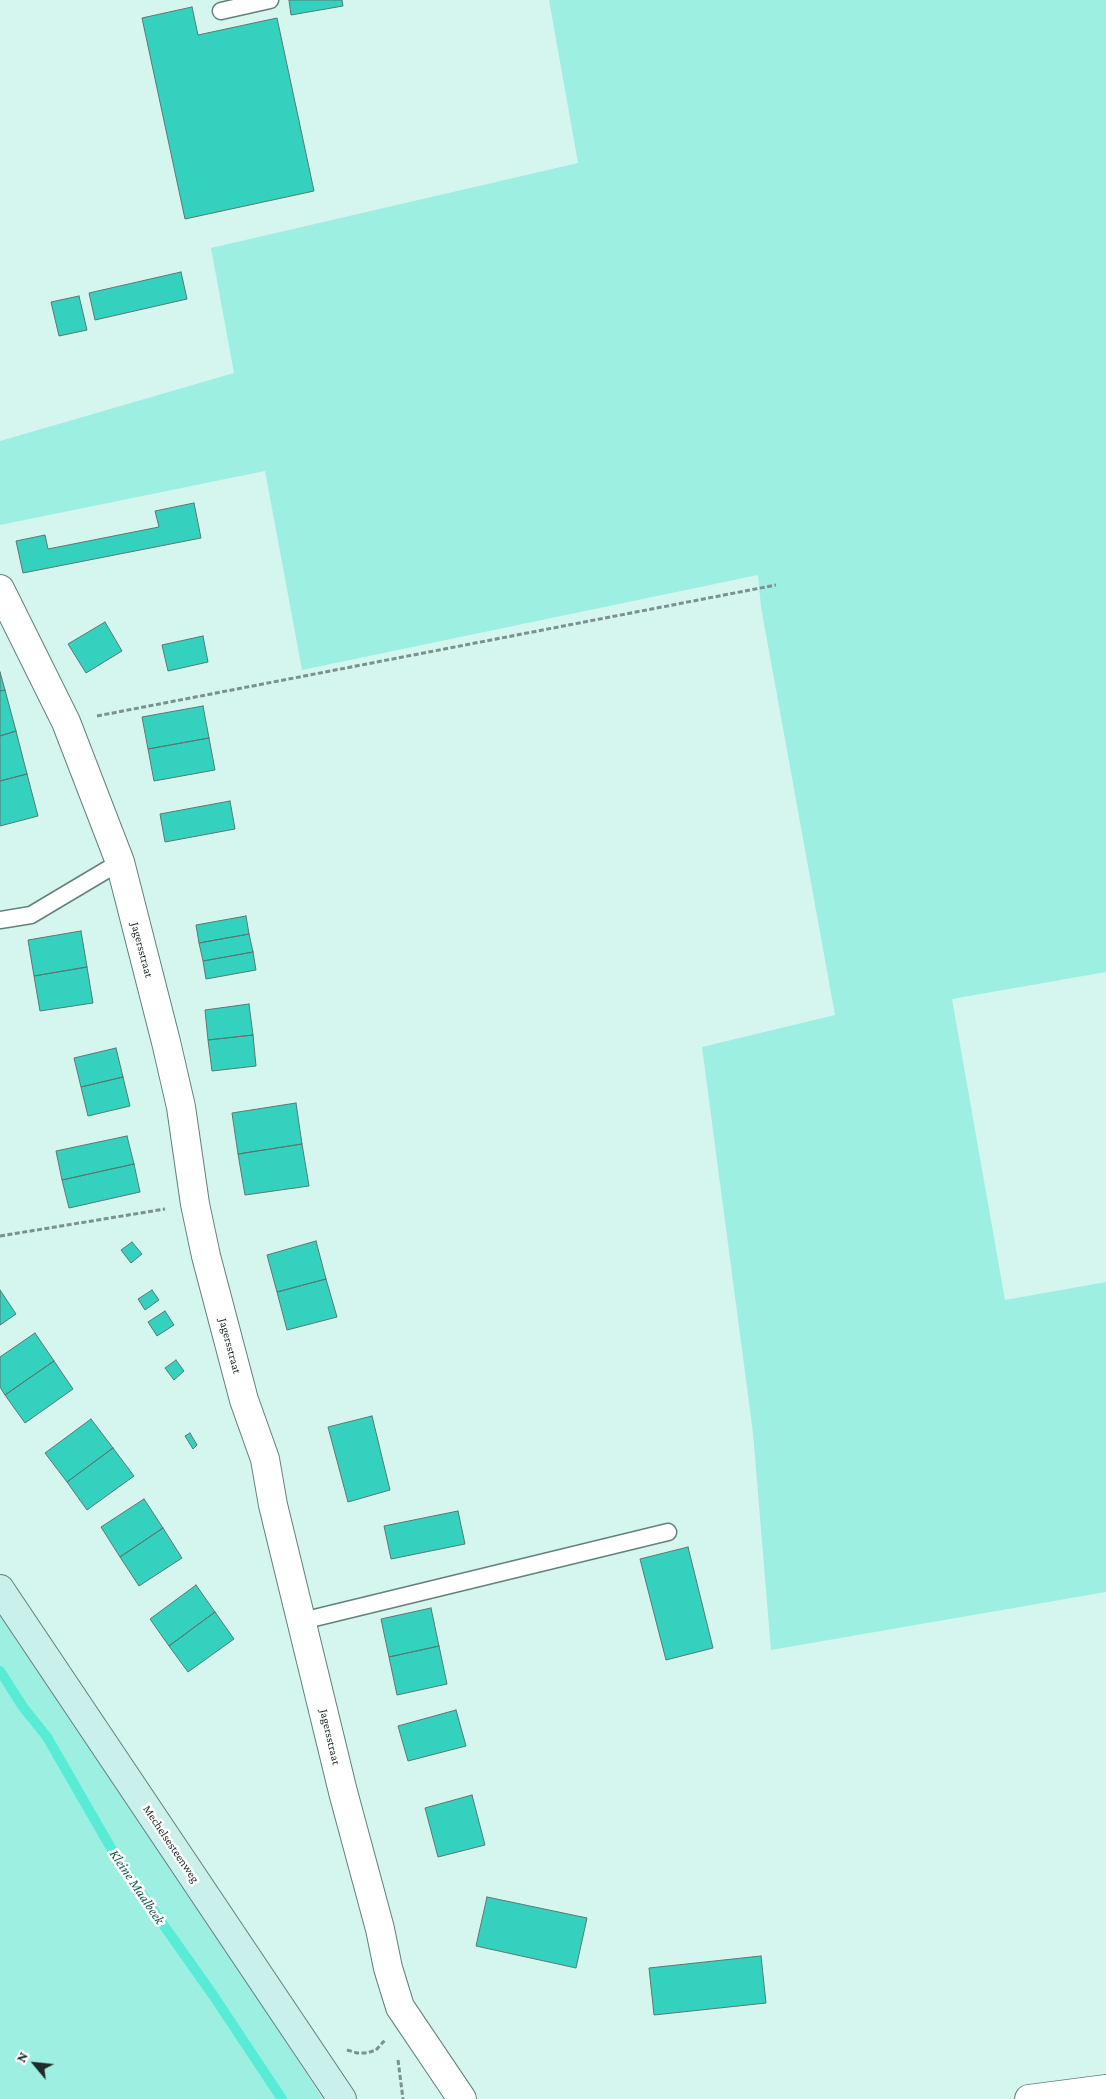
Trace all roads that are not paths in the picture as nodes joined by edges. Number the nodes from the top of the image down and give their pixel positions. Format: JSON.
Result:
{"nodes":[{"id":1,"x":270,"y":0,"type":"edge"},
{"id":2,"x":251,"y":2,"type":"edge"},
{"id":3,"x":221,"y":11,"type":"dead end"},
{"id":4,"x":0,"y":589,"type":"edge"},
{"id":5,"x":120,"y":862,"type":"junction"},
{"id":6,"x":0,"y":920,"type":"edge"},
{"id":7,"x":668,"y":1532,"type":"dead end"},
{"id":8,"x":0,"y":1589,"type":"edge"},
{"id":9,"x":302,"y":1621,"type":"junction"},
{"id":10,"x":1106,"y":2089,"type":"edge"},
{"id":11,"x":342,"y":2099,"type":"edge"},
{"id":12,"x":462,"y":2099,"type":"edge"},
{"id":13,"x":1029,"y":2099,"type":"edge"}],
"edges":[{"from":1,"to":2,"type":"lane"},
{"from":2,"to":3,"type":"lane"},
{"from":4,"to":5,"type":"street","name":"Jagersstraat"},
{"from":5,"to":6,"type":"lane"},
{"from":5,"to":9,"type":"street","name":"Jagersstraat"},
{"from":7,"to":9,"type":"lane"},
{"from":8,"to":11,"type":"main road","name":"Mechelsesteenweg"},
{"from":9,"to":12,"type":"street","name":"Jagersstraat"},
{"from":10,"to":13,"type":"street"}]}
